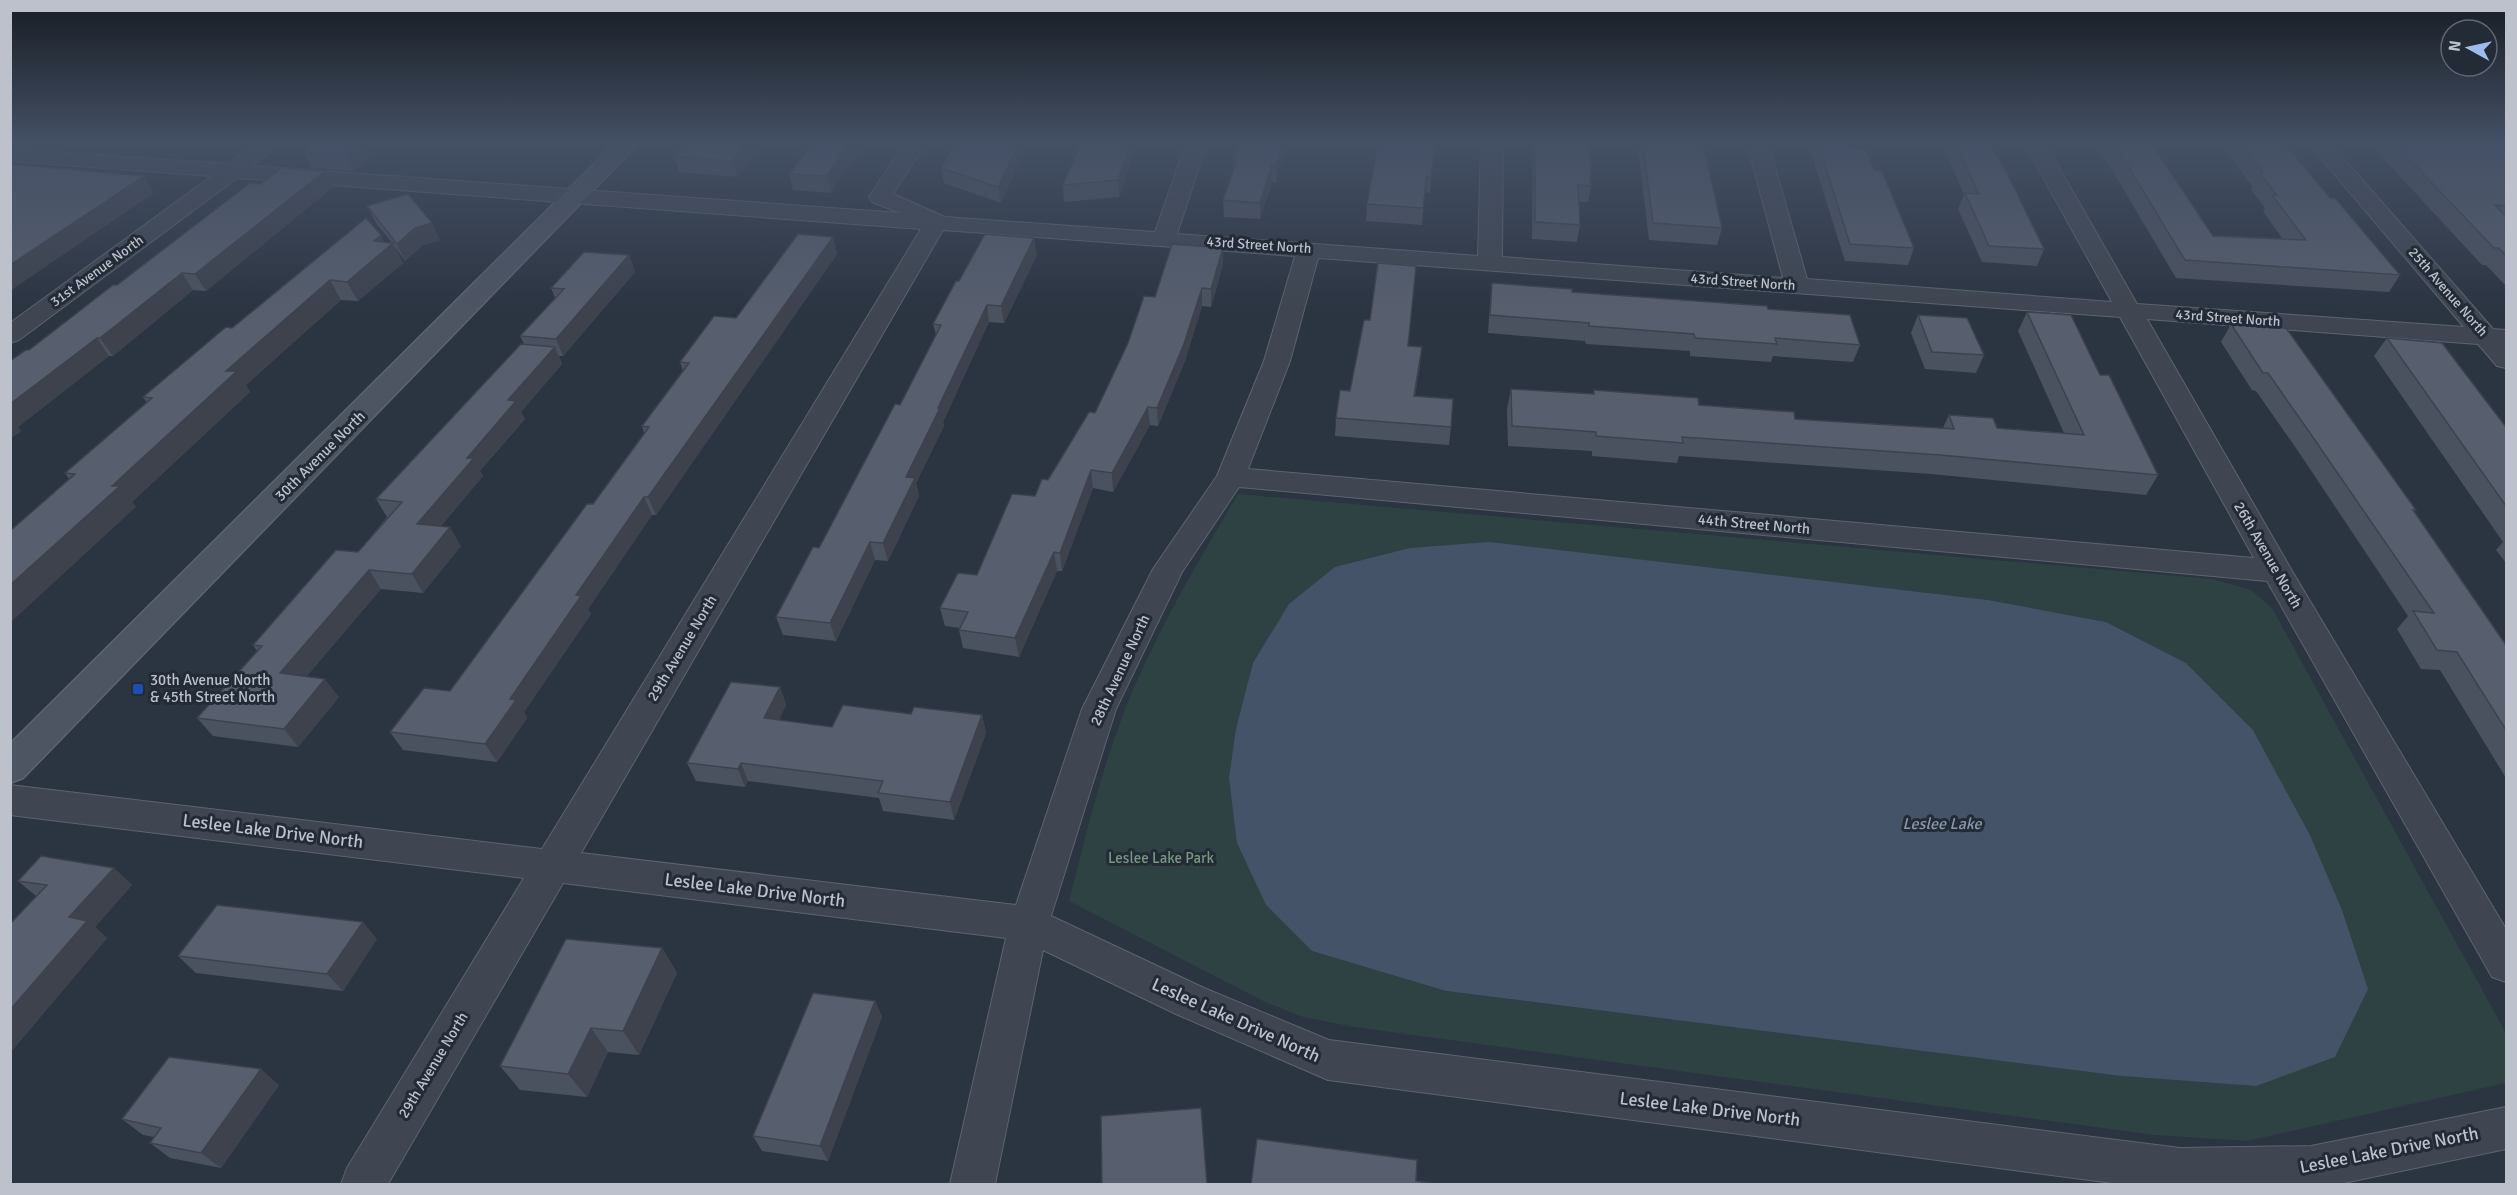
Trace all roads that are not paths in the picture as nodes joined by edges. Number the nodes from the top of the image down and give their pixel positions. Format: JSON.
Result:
{"nodes":[{"id":1,"x":196,"y":199,"type":"edge"},
{"id":2,"x":574,"y":199,"type":"edge"},
{"id":3,"x":630,"y":199,"type":"edge"},
{"id":4,"x":884,"y":199,"type":"edge"},
{"id":5,"x":1178,"y":199,"type":"edge"},
{"id":6,"x":1491,"y":199,"type":"edge"},
{"id":7,"x":1773,"y":199,"type":"edge"},
{"id":8,"x":2066,"y":199,"type":"edge"},
{"id":9,"x":2369,"y":199,"type":"edge"},
{"id":10,"x":937,"y":221,"type":"junction"},
{"id":11,"x":1164,"y":238,"type":"junction"},
{"id":12,"x":1309,"y":249,"type":"junction"},
{"id":13,"x":1490,"y":262,"type":"junction"},
{"id":14,"x":1797,"y":286,"type":"junction"},
{"id":15,"x":2129,"y":310,"type":"junction"},
{"id":16,"x":10,"y":335,"type":"edge"},
{"id":17,"x":2496,"y":337,"type":"edge"},
{"id":18,"x":2506,"y":360,"type":"edge"},
{"id":19,"x":1231,"y":477,"type":"junction"},
{"id":20,"x":2277,"y":571,"type":"junction"},
{"id":21,"x":10,"y":768,"type":"edge"},
{"id":22,"x":10,"y":800,"type":"edge"},
{"id":23,"x":552,"y":865,"type":"junction"},
{"id":24,"x":1029,"y":924,"type":"junction"},
{"id":25,"x":2506,"y":964,"type":"edge"},
{"id":26,"x":2506,"y":1128,"type":"edge"},
{"id":27,"x":363,"y":1185,"type":"edge"},
{"id":28,"x":972,"y":1185,"type":"edge"}],
"edges":[{"from":1,"to":16,"type":"street","name":"31st Avenue North"},
{"from":2,"to":21,"type":"street","name":"30th Avenue North"},
{"from":3,"to":10,"type":"street","name":"43rd Street North"},
{"from":4,"to":10,"type":"street"},
{"from":5,"to":11,"type":"street"},
{"from":6,"to":13,"type":"street"},
{"from":7,"to":14,"type":"street"},
{"from":8,"to":15,"type":"street","name":"26th Avenue North"},
{"from":9,"to":17,"type":"street","name":"25th Avenue North"},
{"from":10,"to":11,"type":"street","name":"43rd Street North"},
{"from":10,"to":23,"type":"street","name":"29th Avenue North"},
{"from":11,"to":12,"type":"street","name":"43rd Street North"},
{"from":12,"to":13,"type":"street","name":"43rd Street North"},
{"from":12,"to":19,"type":"street","name":"28th Avenue North"},
{"from":13,"to":14,"type":"street","name":"43rd Street North"},
{"from":14,"to":15,"type":"street","name":"43rd Street North"},
{"from":15,"to":17,"type":"street","name":"43rd Street North"},
{"from":15,"to":20,"type":"street","name":"26th Avenue North"},
{"from":17,"to":18,"type":"street","name":"25th Avenue North"},
{"from":19,"to":20,"type":"street","name":"44th Street North"},
{"from":19,"to":24,"type":"street","name":"28th Avenue North"},
{"from":20,"to":25,"type":"street","name":"26th Avenue North"},
{"from":22,"to":23,"type":"street","name":"Leslee Lake Drive North"},
{"from":23,"to":24,"type":"street","name":"Leslee Lake Drive North"},
{"from":23,"to":27,"type":"street","name":"29th Avenue North"},
{"from":24,"to":26,"type":"street","name":"Leslee Lake Drive North"},
{"from":24,"to":28,"type":"street","name":"28th Avenue North"}]}
